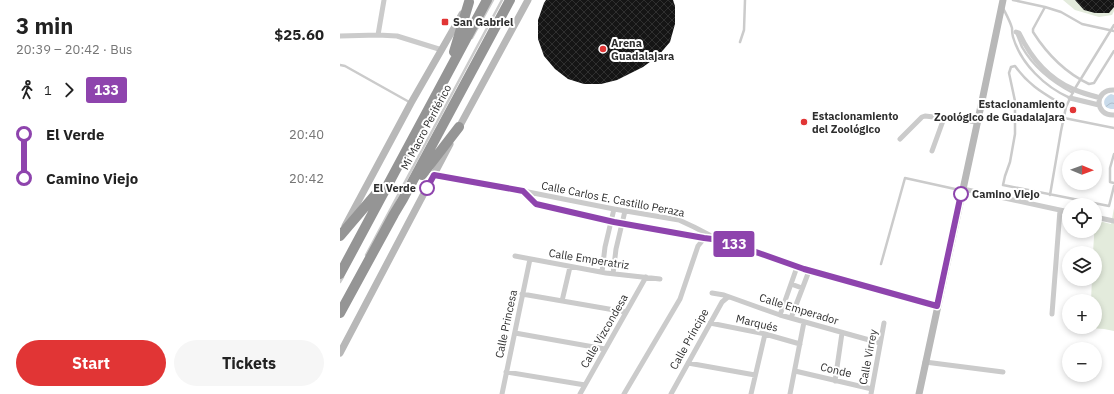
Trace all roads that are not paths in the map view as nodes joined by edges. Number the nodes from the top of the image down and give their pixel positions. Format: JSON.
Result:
{"nodes":[{"id":1,"x":384,"y":0,"type":"edge"},
{"id":2,"x":487,"y":0,"type":"edge"},
{"id":3,"x":493,"y":0,"type":"edge"},
{"id":4,"x":502,"y":0,"type":"edge"},
{"id":5,"x":510,"y":0,"type":"edge"},
{"id":6,"x":528,"y":0,"type":"edge"},
{"id":7,"x":745,"y":0,"type":"edge"},
{"id":8,"x":1013,"y":0,"type":"edge"},
{"id":9,"x":470,"y":1,"type":"edge"},
{"id":10,"x":1002,"y":2,"type":"edge"},
{"id":11,"x":1045,"y":7,"type":"junction"},
{"id":12,"x":1114,"y":25,"type":"edge"},
{"id":13,"x":1012,"y":27,"type":"junction"},
{"id":14,"x":1113,"y":30,"type":"edge"},
{"id":15,"x":1016,"y":32,"type":"joint"},
{"id":16,"x":378,"y":35,"type":"junction"},
{"id":17,"x":340,"y":36,"type":"edge"},
{"id":18,"x":470,"y":42,"type":"dead end"},
{"id":19,"x":740,"y":42,"type":"dead end"},
{"id":20,"x":442,"y":50,"type":"junction"},
{"id":21,"x":1114,"y":51,"type":"edge"},
{"id":22,"x":340,"y":65,"type":"edge"},
{"id":23,"x":448,"y":71,"type":"junction"},
{"id":24,"x":1081,"y":80,"type":"junction"},
{"id":25,"x":1114,"y":90,"type":"edge"},
{"id":26,"x":1072,"y":94,"type":"junction"},
{"id":27,"x":1100,"y":98,"type":"junction"},
{"id":28,"x":411,"y":103,"type":"junction"},
{"id":29,"x":1099,"y":105,"type":"junction"},
{"id":30,"x":1066,"y":107,"type":"junction"},
{"id":31,"x":1114,"y":115,"type":"edge"},
{"id":32,"x":944,"y":118,"type":"junction"},
{"id":33,"x":1064,"y":118,"type":"junction"},
{"id":34,"x":977,"y":122,"type":"junction"},
{"id":35,"x":459,"y":127,"type":"junction"},
{"id":36,"x":1114,"y":128,"type":"edge"},
{"id":37,"x":900,"y":138,"type":"dead end"},
{"id":38,"x":932,"y":151,"type":"dead end"},
{"id":39,"x":1114,"y":154,"type":"edge"},
{"id":40,"x":394,"y":173,"type":"junction"},
{"id":41,"x":434,"y":175,"type":"junction"},
{"id":42,"x":1114,"y":185,"type":"edge"},
{"id":43,"x":963,"y":189,"type":"junction"},
{"id":44,"x":523,"y":191,"type":"junction"},
{"id":45,"x":1050,"y":195,"type":"junction"},
{"id":46,"x":403,"y":199,"type":"junction"},
{"id":47,"x":614,"y":209,"type":"junction"},
{"id":48,"x":1060,"y":210,"type":"joint"},
{"id":49,"x":625,"y":211,"type":"junction"},
{"id":50,"x":1102,"y":218,"type":"edge"},
{"id":51,"x":611,"y":221,"type":"junction"},
{"id":52,"x":1114,"y":221,"type":"edge"},
{"id":53,"x":622,"y":223,"type":"junction"},
{"id":54,"x":340,"y":235,"type":"edge"},
{"id":55,"x":705,"y":236,"type":"junction"},
{"id":56,"x":605,"y":247,"type":"junction"},
{"id":57,"x":616,"y":249,"type":"junction"},
{"id":58,"x":366,"y":256,"type":"dead end"},
{"id":59,"x":515,"y":256,"type":"dead end"},
{"id":60,"x":530,"y":259,"type":"junction"},
{"id":61,"x":881,"y":264,"type":"dead end"},
{"id":62,"x":570,"y":267,"type":"junction"},
{"id":63,"x":797,"y":267,"type":"junction"},
{"id":64,"x":809,"y":271,"type":"junction"},
{"id":65,"x":602,"y":272,"type":"junction"},
{"id":66,"x":613,"y":274,"type":"junction"},
{"id":67,"x":342,"y":275,"type":"edge"},
{"id":68,"x":646,"y":277,"type":"junction"},
{"id":69,"x":660,"y":279,"type":"dead end"},
{"id":70,"x":340,"y":282,"type":"edge"},
{"id":71,"x":791,"y":284,"type":"junction"},
{"id":72,"x":802,"y":288,"type":"junction"},
{"id":73,"x":712,"y":292,"type":"dead end"},
{"id":74,"x":522,"y":294,"type":"junction"},
{"id":75,"x":728,"y":297,"type":"junction"},
{"id":76,"x":562,"y":300,"type":"junction"},
{"id":77,"x":937,"y":306,"type":"junction"},
{"id":78,"x":626,"y":312,"type":"junction"},
{"id":79,"x":340,"y":313,"type":"edge"},
{"id":80,"x":1052,"y":314,"type":"dead end"},
{"id":81,"x":780,"y":315,"type":"junction"},
{"id":82,"x":791,"y":318,"type":"junction"},
{"id":83,"x":804,"y":322,"type":"junction"},
{"id":84,"x":710,"y":323,"type":"junction"},
{"id":85,"x":884,"y":323,"type":"dead end"},
{"id":86,"x":514,"y":333,"type":"junction"},
{"id":87,"x":842,"y":333,"type":"junction"},
{"id":88,"x":765,"y":334,"type":"junction"},
{"id":89,"x":880,"y":343,"type":"junction"},
{"id":90,"x":800,"y":344,"type":"junction"},
{"id":91,"x":605,"y":349,"type":"junction"},
{"id":92,"x":340,"y":352,"type":"edge"},
{"id":93,"x":926,"y":362,"type":"junction"},
{"id":94,"x":688,"y":363,"type":"junction"},
{"id":95,"x":795,"y":371,"type":"junction"},
{"id":96,"x":506,"y":372,"type":"junction"},
{"id":97,"x":1003,"y":372,"type":"dead end"},
{"id":98,"x":755,"y":375,"type":"junction"},
{"id":99,"x":835,"y":381,"type":"junction"},
{"id":100,"x":585,"y":384,"type":"junction"},
{"id":101,"x":871,"y":391,"type":"edge"},
{"id":102,"x":502,"y":394,"type":"edge"},
{"id":103,"x":580,"y":394,"type":"edge"},
{"id":104,"x":624,"y":394,"type":"edge"},
{"id":105,"x":670,"y":394,"type":"edge"},
{"id":106,"x":751,"y":394,"type":"edge"},
{"id":107,"x":790,"y":394,"type":"edge"},
{"id":108,"x":919,"y":394,"type":"edge"}],
"edges":[{"from":1,"to":16,"type":"street"},
{"from":2,"to":23,"type":"highway"},
{"from":3,"to":18,"type":"lane"},
{"from":4,"to":58,"type":"lane","name":"Mi Macro Periférico"},
{"from":5,"to":46,"type":"highway"},
{"from":6,"to":35,"type":"street"},
{"from":7,"to":19,"type":"lane"},
{"from":8,"to":11,"type":"lane"},
{"from":9,"to":20,"type":"street"},
{"from":9,"to":23,"type":"highway"},
{"from":10,"to":13,"type":"lane"},
{"from":10,"to":34,"type":"street"},
{"from":11,"to":14,"type":"lane"},
{"from":11,"to":24,"type":"lane"},
{"from":12,"to":14,"type":"lane"},
{"from":13,"to":15,"type":"lane"},
{"from":13,"to":26,"type":"lane"},
{"from":14,"to":24,"type":"lane"},
{"from":15,"to":26,"type":"street"},
{"from":16,"to":17,"type":"street"},
{"from":16,"to":20,"type":"street"},
{"from":20,"to":28,"type":"street"},
{"from":21,"to":24,"type":"lane"},
{"from":22,"to":28,"type":"lane"},
{"from":23,"to":40,"type":"highway"},
{"from":24,"to":26,"type":"lane"},
{"from":25,"to":27,"type":"street"},
{"from":26,"to":27,"type":"street"},
{"from":26,"to":29,"type":"street"},
{"from":26,"to":30,"type":"lane"},
{"from":27,"to":29,"type":"street"},
{"from":28,"to":54,"type":"street"},
{"from":29,"to":31,"type":"street"},
{"from":30,"to":33,"type":"lane"},
{"from":30,"to":45,"type":"lane"},
{"from":32,"to":34,"type":"street"},
{"from":32,"to":37,"type":"street"},
{"from":32,"to":38,"type":"street"},
{"from":33,"to":36,"type":"lane"},
{"from":33,"to":45,"type":"lane"},
{"from":34,"to":43,"type":"street"},
{"from":35,"to":41,"type":"street"},
{"from":35,"to":46,"type":"highway"},
{"from":39,"to":42,"type":"lane"},
{"from":40,"to":54,"type":"highway"},
{"from":40,"to":67,"type":"highway"},
{"from":41,"to":44,"type":"street","name":"Calle Carlos E. Castillo Peraza"},
{"from":41,"to":92,"type":"street"},
{"from":42,"to":45,"type":"lane"},
{"from":43,"to":48,"type":"street"},
{"from":43,"to":61,"type":"lane"},
{"from":43,"to":77,"type":"street"},
{"from":44,"to":47,"type":"street","name":"Calle Carlos E. Castillo Peraza"},
{"from":44,"to":51,"type":"street","name":"Calle Carlos E. Castillo Peraza"},
{"from":46,"to":79,"type":"highway"},
{"from":47,"to":49,"type":"street","name":"Calle Carlos E. Castillo Peraza"},
{"from":47,"to":51,"type":"street"},
{"from":48,"to":80,"type":"street"},
{"from":49,"to":53,"type":"street"},
{"from":49,"to":55,"type":"street","name":"Calle Carlos E. Castillo Peraza"},
{"from":50,"to":52,"type":"street"},
{"from":51,"to":53,"type":"street","name":"Calle Carlos E. Castillo Peraza"},
{"from":51,"to":56,"type":"street"},
{"from":53,"to":55,"type":"street","name":"Calle Carlos E. Castillo Peraza"},
{"from":53,"to":57,"type":"street"},
{"from":55,"to":63,"type":"street","name":"Calle Carlos E. Castillo Peraza"},
{"from":55,"to":104,"type":"street"},
{"from":56,"to":57,"type":"street"},
{"from":56,"to":65,"type":"street"},
{"from":57,"to":66,"type":"street"},
{"from":59,"to":60,"type":"street","name":"Calle Emperatriz"},
{"from":60,"to":62,"type":"street","name":"Calle Emperatriz"},
{"from":60,"to":74,"type":"street","name":"Calle Princesa"},
{"from":62,"to":65,"type":"street","name":"Calle Emperatriz"},
{"from":62,"to":76,"type":"street"},
{"from":63,"to":64,"type":"street","name":"Calle Carlos E. Castillo Peraza"},
{"from":63,"to":71,"type":"street"},
{"from":64,"to":72,"type":"street"},
{"from":64,"to":77,"type":"street","name":"Calle Carlos E. Castillo Peraza"},
{"from":65,"to":66,"type":"street","name":"Calle Emperatriz"},
{"from":66,"to":68,"type":"street","name":"Calle Emperatriz"},
{"from":67,"to":70,"type":"lane"},
{"from":68,"to":69,"type":"street","name":"Calle Emperatriz"},
{"from":68,"to":78,"type":"street","name":"Calle Vizcondesa"},
{"from":71,"to":72,"type":"street"},
{"from":71,"to":81,"type":"street"},
{"from":72,"to":82,"type":"street"},
{"from":73,"to":75,"type":"street","name":"Calle Emperador"},
{"from":74,"to":76,"type":"street"},
{"from":74,"to":86,"type":"street","name":"Calle Princesa"},
{"from":75,"to":81,"type":"street","name":"Calle Emperador"},
{"from":75,"to":84,"type":"street","name":"Calle Príncipe"},
{"from":76,"to":78,"type":"street"},
{"from":77,"to":93,"type":"street"},
{"from":78,"to":91,"type":"street","name":"Calle Vizcondesa"},
{"from":81,"to":82,"type":"street","name":"Calle Emperador"},
{"from":82,"to":83,"type":"street","name":"Calle Emperador"},
{"from":83,"to":87,"type":"street","name":"Calle Emperador"},
{"from":83,"to":90,"type":"street"},
{"from":84,"to":88,"type":"street","name":"Marqués"},
{"from":84,"to":94,"type":"street","name":"Calle Príncipe"},
{"from":85,"to":89,"type":"street","name":"Calle Virrey"},
{"from":86,"to":91,"type":"street"},
{"from":86,"to":96,"type":"street","name":"Calle Princesa"},
{"from":87,"to":89,"type":"street","name":"Calle Emperador"},
{"from":87,"to":99,"type":"street"},
{"from":88,"to":90,"type":"street","name":"Marqués"},
{"from":88,"to":98,"type":"street"},
{"from":89,"to":101,"type":"street","name":"Calle Virrey"},
{"from":90,"to":95,"type":"street"},
{"from":91,"to":100,"type":"street","name":"Calle Vizcondesa"},
{"from":93,"to":97,"type":"street"},
{"from":93,"to":108,"type":"street"},
{"from":94,"to":98,"type":"street"},
{"from":94,"to":105,"type":"street","name":"Calle Príncipe"},
{"from":95,"to":99,"type":"street","name":"Conde"},
{"from":95,"to":107,"type":"street"},
{"from":96,"to":100,"type":"street"},
{"from":96,"to":102,"type":"street","name":"Calle Princesa"},
{"from":98,"to":106,"type":"street"},
{"from":99,"to":101,"type":"street","name":"Conde"},
{"from":100,"to":103,"type":"street","name":"Calle Vizcondesa"}]}
